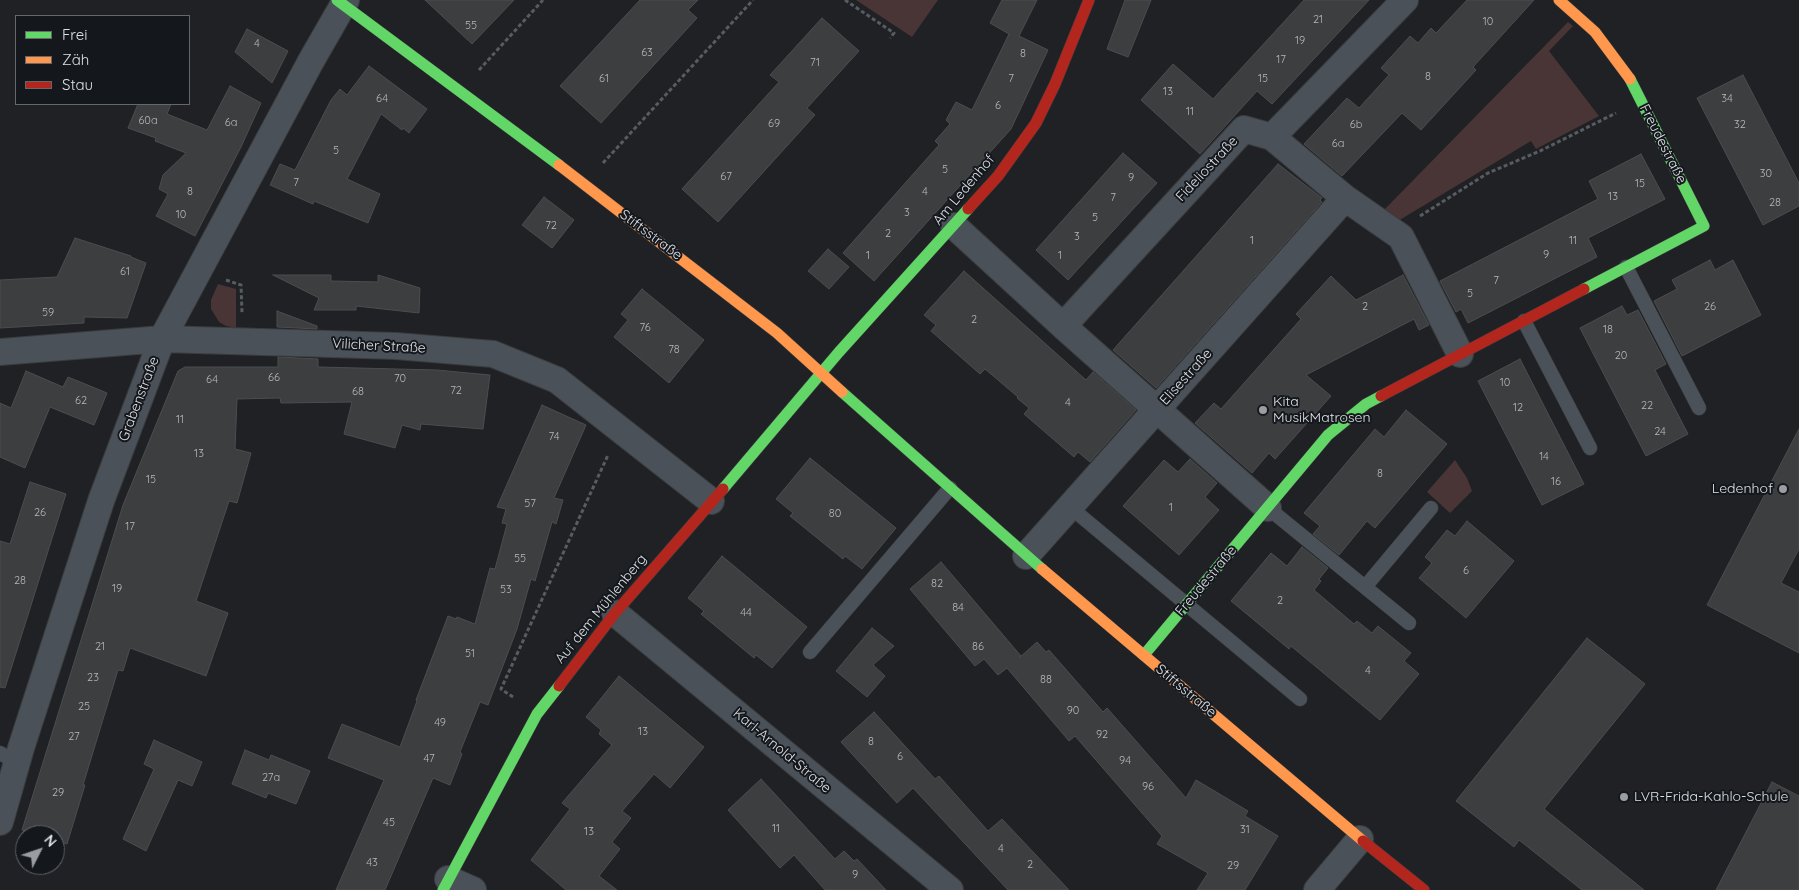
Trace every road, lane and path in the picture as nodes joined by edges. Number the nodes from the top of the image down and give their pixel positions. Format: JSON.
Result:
{"nodes":[{"id":1,"x":543,"y":0,"type":"edge"},
{"id":2,"x":753,"y":0,"type":"edge"},
{"id":3,"x":845,"y":0,"type":"edge"},
{"id":4,"x":1089,"y":0,"type":"edge"},
{"id":5,"x":1405,"y":0,"type":"edge"},
{"id":6,"x":1559,"y":0,"type":"edge"},
{"id":7,"x":342,"y":2,"type":"edge"},
{"id":8,"x":890,"y":38,"type":"dead end"},
{"id":9,"x":460,"y":91,"type":"junction"},
{"id":10,"x":1641,"y":101,"type":"junction"},
{"id":11,"x":1272,"y":137,"type":"junction"},
{"id":12,"x":584,"y":184,"type":"junction"},
{"id":13,"x":1345,"y":198,"type":"junction"},
{"id":14,"x":954,"y":226,"type":"junction"},
{"id":15,"x":1393,"y":232,"type":"junction"},
{"id":16,"x":1626,"y":267,"type":"junction"},
{"id":17,"x":199,"y":271,"type":"junction"},
{"id":18,"x":1524,"y":321,"type":"junction"},
{"id":19,"x":1063,"y":326,"type":"junction"},
{"id":20,"x":162,"y":339,"type":"junction"},
{"id":21,"x":243,"y":341,"type":"junction"},
{"id":22,"x":0,"y":352,"type":"edge"},
{"id":23,"x":1460,"y":354,"type":"junction"},
{"id":24,"x":821,"y":374,"type":"junction"},
{"id":25,"x":1699,"y":408,"type":"dead end"},
{"id":26,"x":1156,"y":410,"type":"junction"},
{"id":27,"x":619,"y":430,"type":"junction"},
{"id":28,"x":1590,"y":448,"type":"dead end"},
{"id":29,"x":950,"y":488,"type":"junction"},
{"id":30,"x":711,"y":501,"type":"junction"},
{"id":31,"x":1070,"y":507,"type":"junction"},
{"id":32,"x":1268,"y":508,"type":"junction"},
{"id":33,"x":1431,"y":508,"type":"dead end"},
{"id":34,"x":1026,"y":556,"type":"junction"},
{"id":35,"x":1365,"y":587,"type":"junction"},
{"id":36,"x":1186,"y":604,"type":"junction"},
{"id":37,"x":615,"y":613,"type":"junction"},
{"id":38,"x":1409,"y":623,"type":"dead end"},
{"id":39,"x":810,"y":652,"type":"dead end"},
{"id":40,"x":1144,"y":655,"type":"junction"},
{"id":41,"x":1300,"y":699,"type":"dead end"},
{"id":42,"x":537,"y":714,"type":"junction"},
{"id":43,"x":8,"y":758,"type":"edge"},
{"id":44,"x":0,"y":822,"type":"edge"},
{"id":45,"x":1360,"y":839,"type":"junction"},
{"id":46,"x":446,"y":885,"type":"edge"},
{"id":47,"x":473,"y":890,"type":"edge"},
{"id":48,"x":950,"y":890,"type":"edge"},
{"id":49,"x":1317,"y":890,"type":"edge"},
{"id":50,"x":1424,"y":890,"type":"edge"}],
"edges":[{"from":1,"to":9,"type":"path"},
{"from":2,"to":12,"type":"path"},
{"from":3,"to":8,"type":"path"},
{"from":4,"to":14,"type":"street","name":"Am Ledenhof"},
{"from":5,"to":11,"type":"street"},
{"from":6,"to":10,"type":"street","name":"Freudestraße"},
{"from":7,"to":9,"type":"street","name":"Stiftsstraße"},
{"from":7,"to":17,"type":"street","name":"Grabenstraße"},
{"from":9,"to":12,"type":"street","name":"Stiftsstraße"},
{"from":10,"to":15,"type":"path"},
{"from":10,"to":16,"type":"street","name":"Freudestraße"},
{"from":11,"to":13,"type":"street"},
{"from":11,"to":19,"type":"street","name":"Fideliostraße"},
{"from":12,"to":24,"type":"street","name":"Stiftsstraße"},
{"from":13,"to":15,"type":"street"},
{"from":13,"to":26,"type":"street","name":"Elisestraße"},
{"from":14,"to":19,"type":"street"},
{"from":14,"to":24,"type":"street","name":"Am Ledenhof"},
{"from":15,"to":23,"type":"street"},
{"from":16,"to":18,"type":"street","name":"Freudestraße"},
{"from":16,"to":25,"type":"lane"},
{"from":17,"to":20,"type":"street","name":"Grabenstraße"},
{"from":17,"to":21,"type":"path"},
{"from":18,"to":23,"type":"street","name":"Freudestraße"},
{"from":18,"to":28,"type":"lane"},
{"from":19,"to":26,"type":"street"},
{"from":20,"to":21,"type":"street","name":"Vilicher Straße"},
{"from":20,"to":22,"type":"street","name":"Vilicher Straße"},
{"from":20,"to":43,"type":"street","name":"Grabenstraße"},
{"from":21,"to":27,"type":"street","name":"Vilicher Straße"},
{"from":23,"to":32,"type":"street","name":"Freudestraße"},
{"from":24,"to":29,"type":"street","name":"Stiftsstraße"},
{"from":24,"to":30,"type":"street","name":"Auf dem Mühlenberg"},
{"from":26,"to":31,"type":"street","name":"Elisestraße"},
{"from":26,"to":32,"type":"street"},
{"from":27,"to":30,"type":"street","name":"Vilicher Straße"},
{"from":27,"to":42,"type":"path"},
{"from":29,"to":34,"type":"street","name":"Stiftsstraße"},
{"from":29,"to":39,"type":"lane"},
{"from":30,"to":37,"type":"street","name":"Auf dem Mühlenberg"},
{"from":31,"to":34,"type":"street","name":"Elisestraße"},
{"from":31,"to":36,"type":"lane"},
{"from":32,"to":35,"type":"lane"},
{"from":32,"to":36,"type":"street","name":"Freudestraße"},
{"from":33,"to":35,"type":"lane"},
{"from":34,"to":40,"type":"street","name":"Stiftsstraße"},
{"from":35,"to":38,"type":"lane"},
{"from":36,"to":40,"type":"street","name":"Freudestraße"},
{"from":36,"to":41,"type":"lane"},
{"from":37,"to":42,"type":"street","name":"Auf dem Mühlenberg"},
{"from":37,"to":48,"type":"street","name":"Karl-Arnold-Straße"},
{"from":40,"to":45,"type":"street","name":"Stiftsstraße"},
{"from":42,"to":46,"type":"street","name":"Auf dem Mühlenberg"},
{"from":43,"to":44,"type":"street","name":"Grabenstraße"},
{"from":45,"to":49,"type":"street"},
{"from":45,"to":50,"type":"street","name":"Stiftsstraße"},
{"from":46,"to":47,"type":"street"}]}
